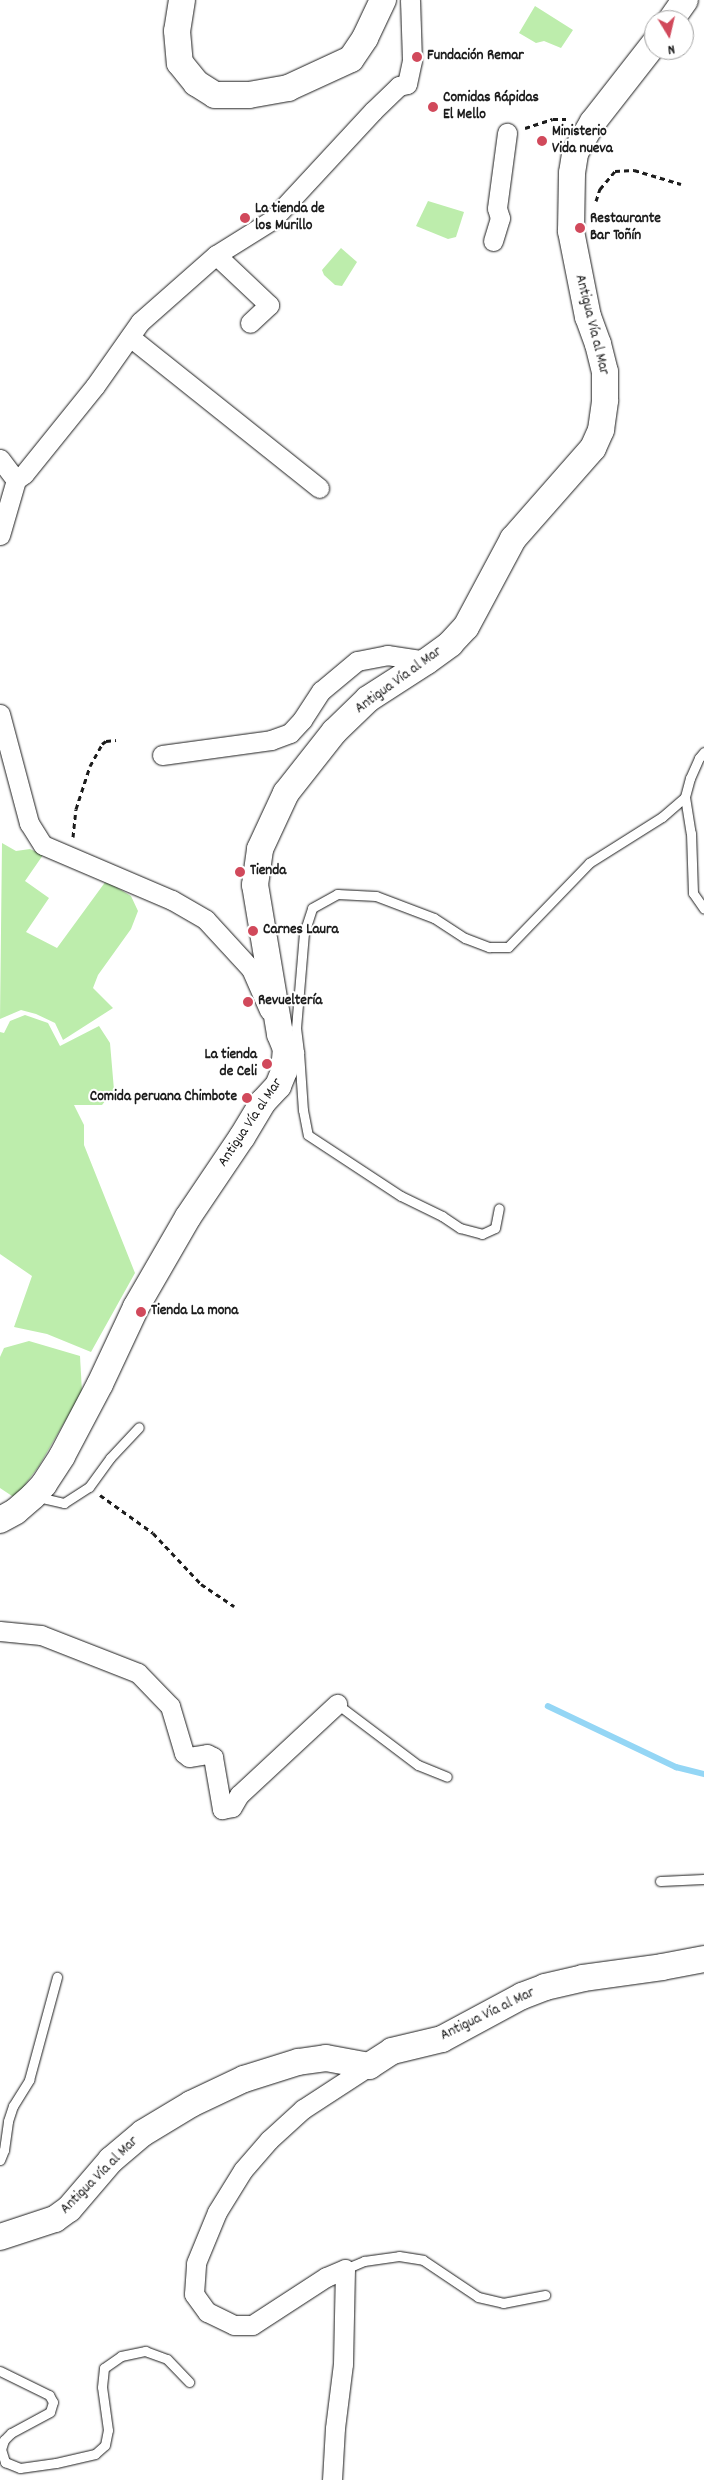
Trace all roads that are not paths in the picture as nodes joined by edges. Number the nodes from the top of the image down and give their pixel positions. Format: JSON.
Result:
{"nodes":[{"id":1,"x":182,"y":0,"type":"edge"},
{"id":2,"x":384,"y":0,"type":"edge"},
{"id":3,"x":410,"y":0,"type":"edge"},
{"id":4,"x":644,"y":57,"type":"edge"},
{"id":5,"x":514,"y":131,"type":"road end"},
{"id":6,"x":494,"y":241,"type":"dead end"},
{"id":7,"x":216,"y":255,"type":"junction"},
{"id":8,"x":250,"y":323,"type":"dead end"},
{"id":9,"x":130,"y":337,"type":"junction"},
{"id":10,"x":0,"y":459,"type":"edge"},
{"id":11,"x":10,"y":488,"type":"edge"},
{"id":12,"x":319,"y":488,"type":"dead end"},
{"id":13,"x":0,"y":535,"type":"edge"},
{"id":14,"x":427,"y":661,"type":"junction"},
{"id":15,"x":0,"y":714,"type":"edge"},
{"id":16,"x":704,"y":752,"type":"edge"},
{"id":17,"x":162,"y":755,"type":"dead end"},
{"id":18,"x":685,"y":797,"type":"junction"},
{"id":19,"x":704,"y":909,"type":"edge"},
{"id":20,"x":280,"y":1034,"type":"junction"},
{"id":21,"x":299,"y":1052,"type":"junction"},
{"id":22,"x":500,"y":1208,"type":"dead end"},
{"id":23,"x":139,"y":1427,"type":"dead end"},
{"id":24,"x":33,"y":1496,"type":"junction"},
{"id":25,"x":0,"y":1520,"type":"edge"},
{"id":26,"x":0,"y":1631,"type":"edge"},
{"id":27,"x":337,"y":1704,"type":"joint"},
{"id":28,"x":446,"y":1777,"type":"dead end"},
{"id":29,"x":704,"y":1879,"type":"edge"},
{"id":30,"x":660,"y":1881,"type":"dead end"},
{"id":31,"x":704,"y":1959,"type":"edge"},
{"id":32,"x":57,"y":1977,"type":"dead end"},
{"id":33,"x":369,"y":2066,"type":"junction"},
{"id":34,"x":0,"y":2160,"type":"edge"},
{"id":35,"x":0,"y":2237,"type":"edge"},
{"id":36,"x":345,"y":2269,"type":"junction"},
{"id":37,"x":545,"y":2295,"type":"dead end"},
{"id":38,"x":0,"y":2371,"type":"edge"},
{"id":39,"x":189,"y":2382,"type":"dead end"},
{"id":40,"x":332,"y":2480,"type":"edge"}],
"edges":[{"from":1,"to":2,"type":"main road"},
{"from":3,"to":7,"type":"street"},
{"from":4,"to":14,"type":"main road","name":"Antigua Vía al Mar"},
{"from":5,"to":6,"type":"street"},
{"from":7,"to":8,"type":"street"},
{"from":7,"to":9,"type":"street"},
{"from":9,"to":11,"type":"street"},
{"from":9,"to":12,"type":"street"},
{"from":10,"to":11,"type":"street"},
{"from":11,"to":13,"type":"street"},
{"from":14,"to":17,"type":"street"},
{"from":14,"to":20,"type":"main road","name":"Antigua Vía al Mar"},
{"from":15,"to":20,"type":"street"},
{"from":16,"to":18,"type":"lane"},
{"from":18,"to":19,"type":"lane"},
{"from":18,"to":21,"type":"lane"},
{"from":20,"to":21,"type":"lane"},
{"from":20,"to":24,"type":"main road","name":"Antigua Vía al Mar"},
{"from":21,"to":22,"type":"lane"},
{"from":23,"to":24,"type":"lane"},
{"from":24,"to":25,"type":"main road","name":"Antigua Vía al Mar"},
{"from":26,"to":27,"type":"street"},
{"from":27,"to":28,"type":"lane"},
{"from":29,"to":30,"type":"lane"},
{"from":31,"to":33,"type":"main road","name":"Antigua Vía al Mar"},
{"from":32,"to":34,"type":"lane"},
{"from":33,"to":35,"type":"main road","name":"Antigua Vía al Mar"},
{"from":33,"to":36,"type":"street"},
{"from":36,"to":37,"type":"lane"},
{"from":36,"to":40,"type":"street"},
{"from":38,"to":39,"type":"lane"}]}
